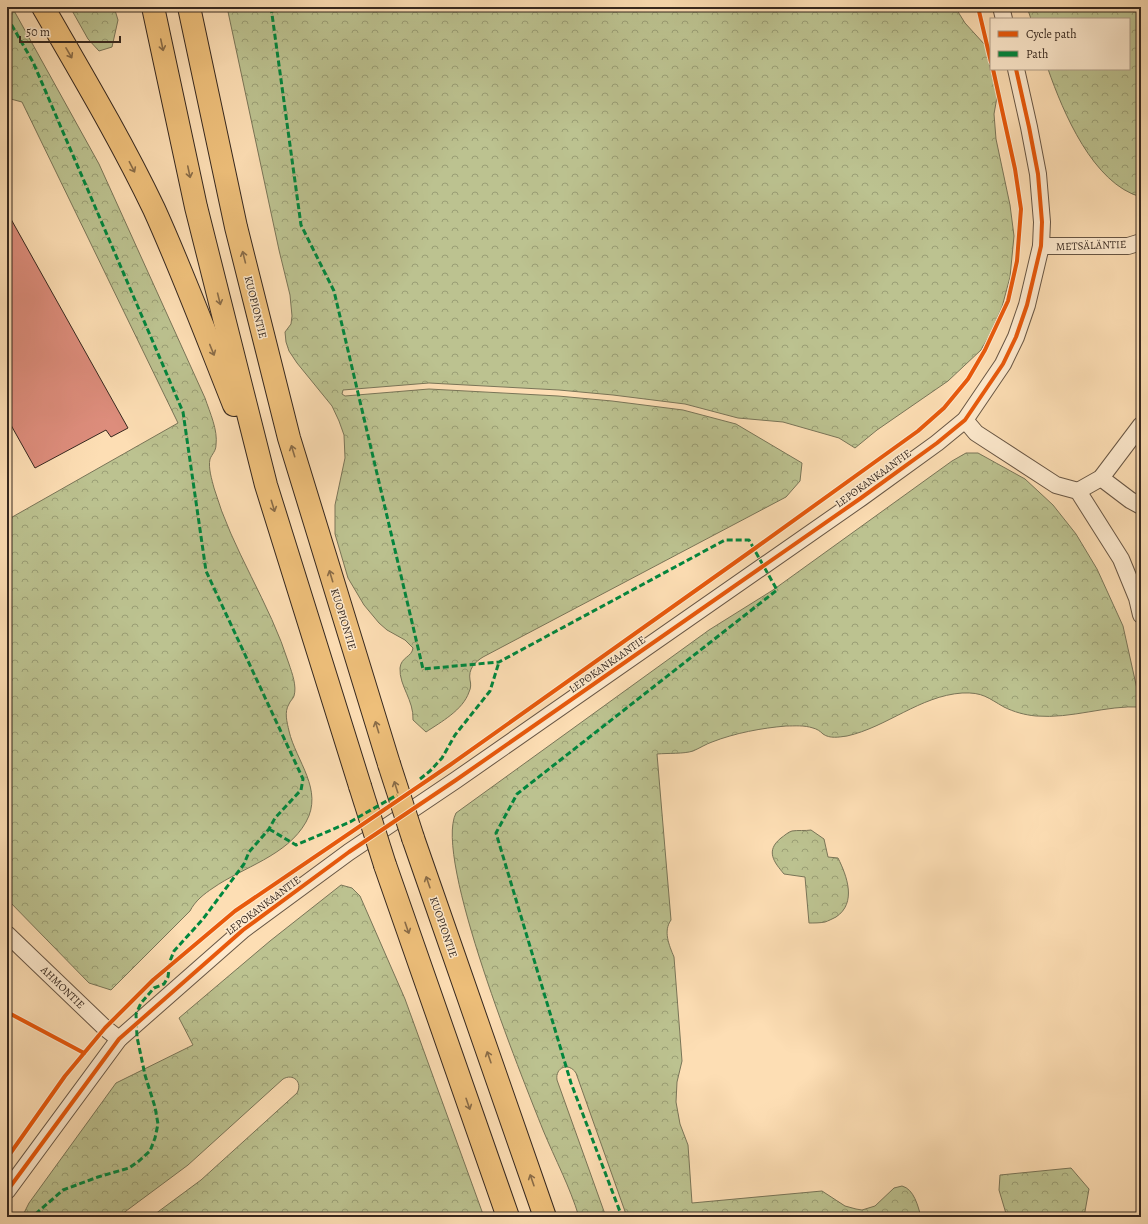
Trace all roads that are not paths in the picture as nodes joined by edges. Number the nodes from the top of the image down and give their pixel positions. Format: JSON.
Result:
{"nodes":[{"id":1,"x":43,"y":7,"type":"edge"},
{"id":2,"x":153,"y":7,"type":"edge"},
{"id":3,"x":189,"y":7,"type":"edge"},
{"id":4,"x":1001,"y":7,"type":"edge"},
{"id":5,"x":1004,"y":18,"type":"edge"},
{"id":6,"x":1016,"y":70,"type":"edge"},
{"id":7,"x":1141,"y":242,"type":"edge"},
{"id":8,"x":1041,"y":246,"type":"junction"},
{"id":9,"x":966,"y":420,"type":"junction"},
{"id":10,"x":1141,"y":425,"type":"edge"},
{"id":11,"x":1101,"y":478,"type":"junction"},
{"id":12,"x":266,"y":485,"type":"junction"},
{"id":13,"x":1078,"y":491,"type":"junction"},
{"id":14,"x":1141,"y":506,"type":"edge"},
{"id":15,"x":1141,"y":615,"type":"edge"},
{"id":16,"x":7,"y":934,"type":"edge"},
{"id":17,"x":119,"y":1039,"type":"junction"},
{"id":18,"x":7,"y":1191,"type":"edge"},
{"id":19,"x":508,"y":1217,"type":"edge"},
{"id":20,"x":545,"y":1217,"type":"edge"}],
"edges":[{"from":1,"to":12,"type":"highway","one_way":true},
{"from":2,"to":12,"type":"highway","one_way":true},
{"from":20,"to":3,"type":"highway","name":"KUOPIONTIE","one_way":true,"bridge":true},
{"from":4,"to":5,"type":"street"},
{"from":6,"to":8,"type":"street","name":"LEPOKANKAANTIE"},
{"from":7,"to":8,"type":"street","name":"METSÄLÄNTIE"},
{"from":8,"to":9,"type":"street","name":"LEPOKANKAANTIE"},
{"from":9,"to":13,"type":"street"},
{"from":9,"to":17,"type":"street","name":"LEPOKANKAANTIE"},
{"from":10,"to":11,"type":"street"},
{"from":11,"to":13,"type":"street"},
{"from":11,"to":14,"type":"street"},
{"from":12,"to":19,"type":"highway","one_way":true,"bridge":true},
{"from":13,"to":15,"type":"street"},
{"from":16,"to":17,"type":"street","name":"AHMONTIE"},
{"from":17,"to":18,"type":"street","name":"LEPOKANKAANTIE"}]}
